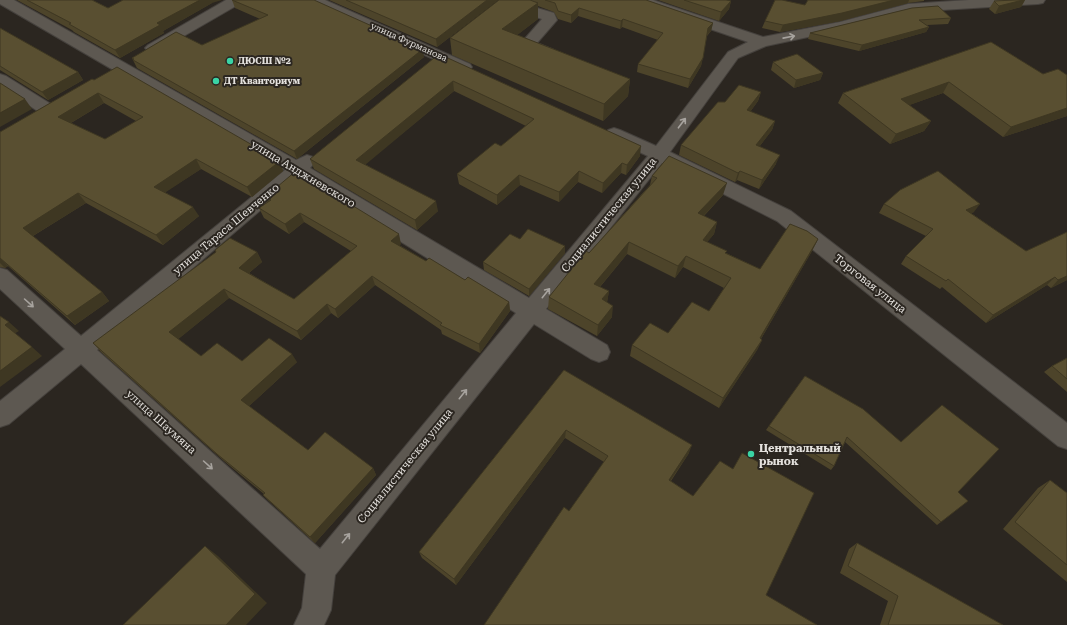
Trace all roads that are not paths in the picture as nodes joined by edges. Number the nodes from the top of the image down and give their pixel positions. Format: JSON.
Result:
{"nodes":[{"id":1,"x":4,"y":0,"type":"edge"},
{"id":2,"x":236,"y":0,"type":"edge"},
{"id":3,"x":313,"y":0,"type":"edge"},
{"id":4,"x":639,"y":0,"type":"edge"},
{"id":5,"x":1038,"y":0,"type":"edge"},
{"id":6,"x":508,"y":1,"type":"edge"},
{"id":7,"x":494,"y":12,"type":"edge"},
{"id":8,"x":762,"y":42,"type":"junction"},
{"id":9,"x":563,"y":58,"type":"edge"},
{"id":10,"x":126,"y":64,"type":"junction"},
{"id":11,"x":481,"y":74,"type":"edge"},
{"id":12,"x":0,"y":79,"type":"edge"},
{"id":13,"x":48,"y":110,"type":"edge"},
{"id":14,"x":602,"y":128,"type":"edge"},
{"id":15,"x":322,"y":149,"type":"edge"},
{"id":16,"x":659,"y":154,"type":"junction"},
{"id":17,"x":297,"y":169,"type":"junction"},
{"id":18,"x":0,"y":276,"type":"edge"},
{"id":19,"x":531,"y":311,"type":"junction"},
{"id":20,"x":81,"y":350,"type":"junction"},
{"id":21,"x":599,"y":352,"type":"dead end"},
{"id":22,"x":0,"y":416,"type":"edge"},
{"id":23,"x":1067,"y":438,"type":"edge"},
{"id":24,"x":321,"y":568,"type":"junction"},
{"id":25,"x":309,"y":625,"type":"edge"}],
"edges":[{"from":1,"to":10,"type":"street","name":"улица Анджиевского"},
{"from":2,"to":10,"type":"street"},
{"from":3,"to":11,"type":"street","name":"улица Фурманова"},
{"from":4,"to":8,"type":"street"},
{"from":8,"to":5,"type":"street","name":"Социалистическая улица","one_way":true},
{"from":6,"to":7,"type":"street"},
{"from":6,"to":9,"type":"street"},
{"from":16,"to":8,"type":"street","name":"Социалистическая улица","one_way":true},
{"from":10,"to":17,"type":"street","name":"улица Анджиевского"},
{"from":12,"to":13,"type":"street"},
{"from":14,"to":16,"type":"street"},
{"from":15,"to":17,"type":"street","name":"улица Тараса Шевченко"},
{"from":19,"to":16,"type":"street","name":"Социалистическая улица","one_way":true},
{"from":16,"to":23,"type":"street","name":"Торговая улица"},
{"from":17,"to":19,"type":"street","name":"улица Анджиевского"},
{"from":17,"to":20,"type":"street","name":"улица Тараса Шевченко"},
{"from":18,"to":20,"type":"street","name":"улица Шаумяна","one_way":true},
{"from":19,"to":21,"type":"street","name":"улица Анджиевского"},
{"from":24,"to":19,"type":"street","name":"Социалистическая улица","one_way":true},
{"from":20,"to":22,"type":"street","name":"улица Тараса Шевченко"},
{"from":20,"to":24,"type":"street","name":"улица Шаумяна","one_way":true},
{"from":24,"to":25,"type":"street"}]}
